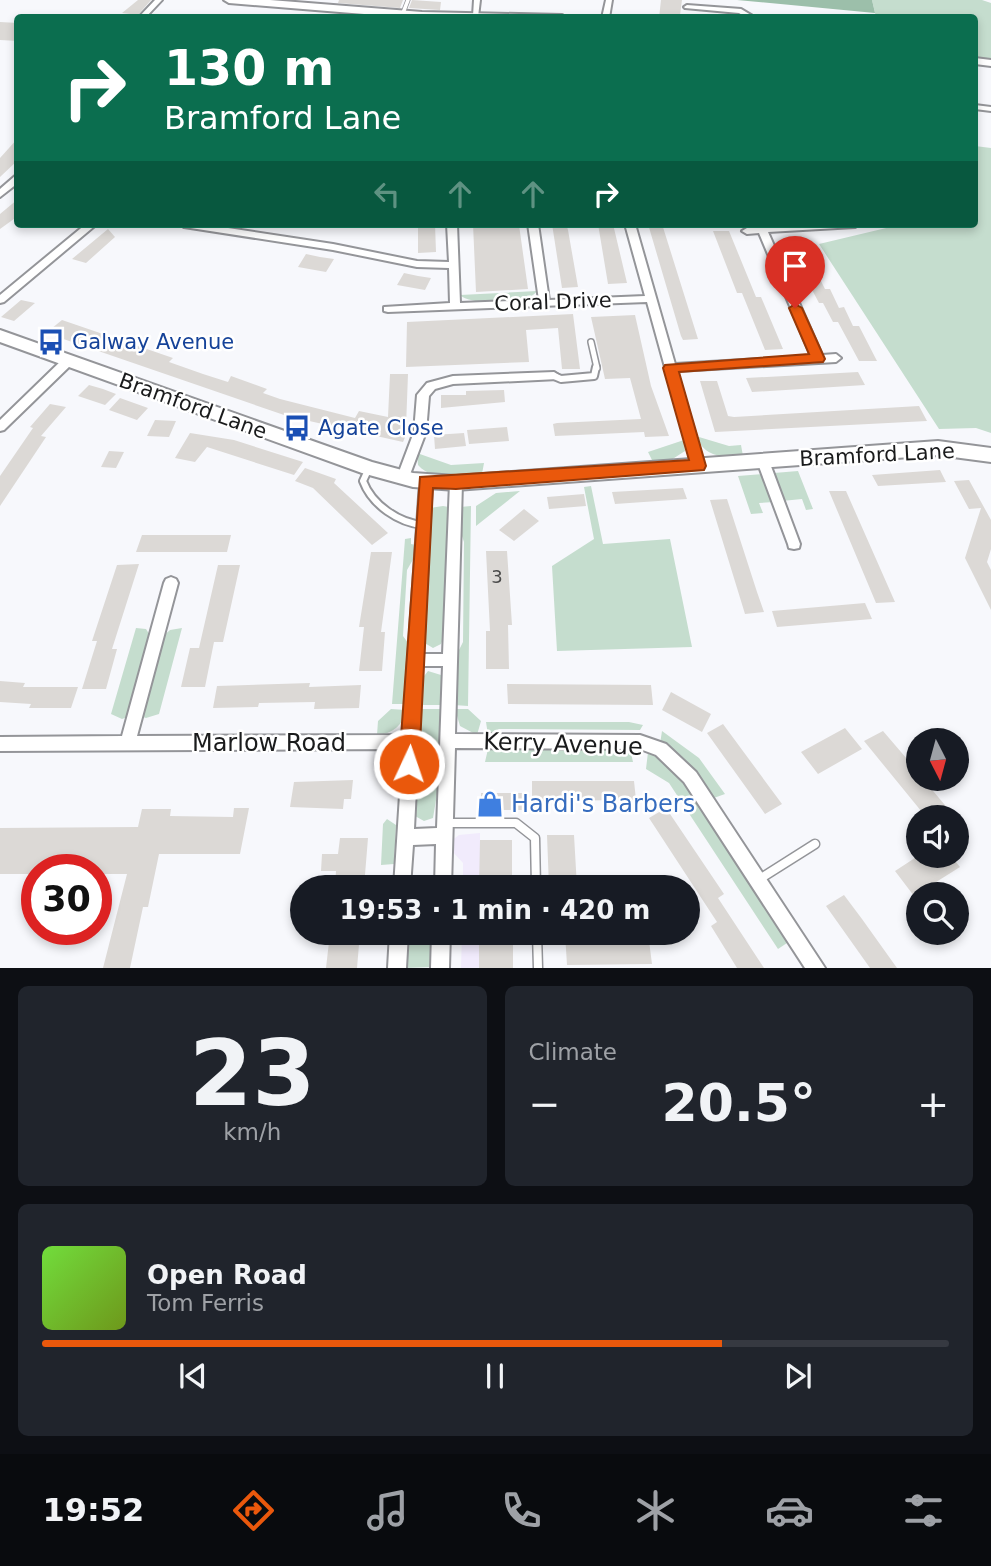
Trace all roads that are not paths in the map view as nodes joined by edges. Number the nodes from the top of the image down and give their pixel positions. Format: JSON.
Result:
{"nodes":[{"id":1,"x":159,"y":0,"type":"edge"},
{"id":2,"x":229,"y":0,"type":"edge"},
{"id":3,"x":408,"y":0,"type":"edge"},
{"id":4,"x":687,"y":7,"type":"dead end"},
{"id":5,"x":403,"y":13,"type":"junction"},
{"id":6,"x":145,"y":14,"type":"edge"},
{"id":7,"x":413,"y":14,"type":"edge"},
{"id":8,"x":746,"y":14,"type":"edge"},
{"id":9,"x":14,"y":182,"type":"edge"},
{"id":10,"x":0,"y":194,"type":"edge"},
{"id":11,"x":87,"y":228,"type":"edge"},
{"id":12,"x":210,"y":228,"type":"edge"},
{"id":13,"x":452,"y":228,"type":"edge"},
{"id":14,"x":534,"y":228,"type":"edge"},
{"id":15,"x":631,"y":228,"type":"edge"},
{"id":16,"x":833,"y":228,"type":"edge"},
{"id":17,"x":747,"y":231,"type":"dead end"},
{"id":18,"x":763,"y":231,"type":"junction"},
{"id":19,"x":453,"y":265,"type":"junction"},
{"id":20,"x":650,"y":299,"type":"junction"},
{"id":21,"x":0,"y":300,"type":"edge"},
{"id":22,"x":544,"y":302,"type":"junction"},
{"id":23,"x":455,"y":306,"type":"junction"},
{"id":24,"x":388,"y":309,"type":"dead end"},
{"id":25,"x":0,"y":336,"type":"edge"},
{"id":26,"x":591,"y":342,"type":"dead end"},
{"id":27,"x":836,"y":358,"type":"dead end"},
{"id":28,"x":818,"y":359,"type":"junction"},
{"id":29,"x":68,"y":361,"type":"junction"},
{"id":30,"x":670,"y":368,"type":"junction"},
{"id":31,"x":554,"y":376,"type":"joint"},
{"id":32,"x":0,"y":428,"type":"edge"},
{"id":33,"x":991,"y":455,"type":"edge"},
{"id":34,"x":763,"y":461,"type":"junction"},
{"id":35,"x":698,"y":466,"type":"junction"},
{"id":36,"x":369,"y":468,"type":"junction"},
{"id":37,"x":402,"y":477,"type":"junction"},
{"id":38,"x":426,"y":482,"type":"junction"},
{"id":39,"x":456,"y":483,"type":"junction"},
{"id":40,"x":423,"y":525,"type":"junction"},
{"id":41,"x":794,"y":544,"type":"dead end"},
{"id":42,"x":171,"y":583,"type":"dead end"},
{"id":43,"x":415,"y":660,"type":"junction"},
{"id":44,"x":449,"y":660,"type":"junction"},
{"id":45,"x":448,"y":741,"type":"junction"},
{"id":46,"x":411,"y":742,"type":"junction"},
{"id":47,"x":128,"y":743,"type":"junction"},
{"id":48,"x":0,"y":744,"type":"edge"},
{"id":49,"x":445,"y":830,"type":"junction"},
{"id":50,"x":405,"y":837,"type":"junction"},
{"id":51,"x":815,"y":844,"type":"dead end"},
{"id":52,"x":403,"y":875,"type":"edge"},
{"id":53,"x":443,"y":875,"type":"edge"},
{"id":54,"x":536,"y":875,"type":"edge"},
{"id":55,"x":758,"y":880,"type":"junction"},
{"id":56,"x":398,"y":945,"type":"edge"},
{"id":57,"x":441,"y":945,"type":"edge"},
{"id":58,"x":537,"y":945,"type":"edge"},
{"id":59,"x":397,"y":968,"type":"edge"},
{"id":60,"x":440,"y":968,"type":"edge"},
{"id":61,"x":538,"y":968,"type":"edge"},
{"id":62,"x":816,"y":968,"type":"edge"}],
"edges":[{"from":1,"to":6,"type":"street"},
{"from":2,"to":5,"type":"street"},
{"from":3,"to":5,"type":"lane"},
{"from":4,"to":8,"type":"street"},
{"from":5,"to":7,"type":"street"},
{"from":9,"to":10,"type":"street"},
{"from":11,"to":21,"type":"street"},
{"from":12,"to":19,"type":"street"},
{"from":13,"to":19,"type":"street"},
{"from":14,"to":22,"type":"street"},
{"from":15,"to":20,"type":"street"},
{"from":16,"to":18,"type":"street"},
{"from":17,"to":18,"type":"street"},
{"from":18,"to":28,"type":"street"},
{"from":19,"to":23,"type":"street"},
{"from":20,"to":22,"type":"street","name":"Coral Drive"},
{"from":20,"to":30,"type":"street"},
{"from":22,"to":23,"type":"street","name":"Coral Drive"},
{"from":23,"to":24,"type":"street","name":"Coral Drive"},
{"from":25,"to":29,"type":"street","name":"Bramford Lane"},
{"from":26,"to":31,"type":"lane"},
{"from":27,"to":28,"type":"street"},
{"from":28,"to":30,"type":"street"},
{"from":29,"to":32,"type":"street"},
{"from":29,"to":36,"type":"street","name":"Bramford Lane"},
{"from":30,"to":35,"type":"street"},
{"from":31,"to":37,"type":"street"},
{"from":33,"to":34,"type":"street","name":"Bramford Lane"},
{"from":34,"to":35,"type":"street","name":"Bramford Lane"},
{"from":34,"to":41,"type":"street","name":"Bramford Lane"},
{"from":35,"to":39,"type":"street","name":"Bramford Lane"},
{"from":36,"to":37,"type":"street","name":"Bramford Lane"},
{"from":36,"to":40,"type":"lane"},
{"from":37,"to":38,"type":"street","name":"Bramford Lane"},
{"from":38,"to":39,"type":"street","name":"Bramford Lane"},
{"from":38,"to":40,"type":"street"},
{"from":39,"to":44,"type":"street"},
{"from":40,"to":43,"type":"street"},
{"from":42,"to":47,"type":"street"},
{"from":43,"to":44,"type":"street"},
{"from":43,"to":46,"type":"street"},
{"from":44,"to":45,"type":"street"},
{"from":45,"to":49,"type":"street"},
{"from":45,"to":55,"type":"street","name":"Kerry Avenue"},
{"from":46,"to":47,"type":"street","name":"Marlow Road"},
{"from":46,"to":50,"type":"street"},
{"from":47,"to":48,"type":"street","name":"Marlow Road"},
{"from":49,"to":50,"type":"street"},
{"from":49,"to":53,"type":"street"},
{"from":49,"to":54,"type":"lane"},
{"from":50,"to":52,"type":"street"},
{"from":51,"to":55,"type":"lane"},
{"from":55,"to":62,"type":"street","name":"Kerry Avenue"},
{"from":56,"to":59,"type":"street"},
{"from":57,"to":60,"type":"street"},
{"from":58,"to":61,"type":"lane"}]}
